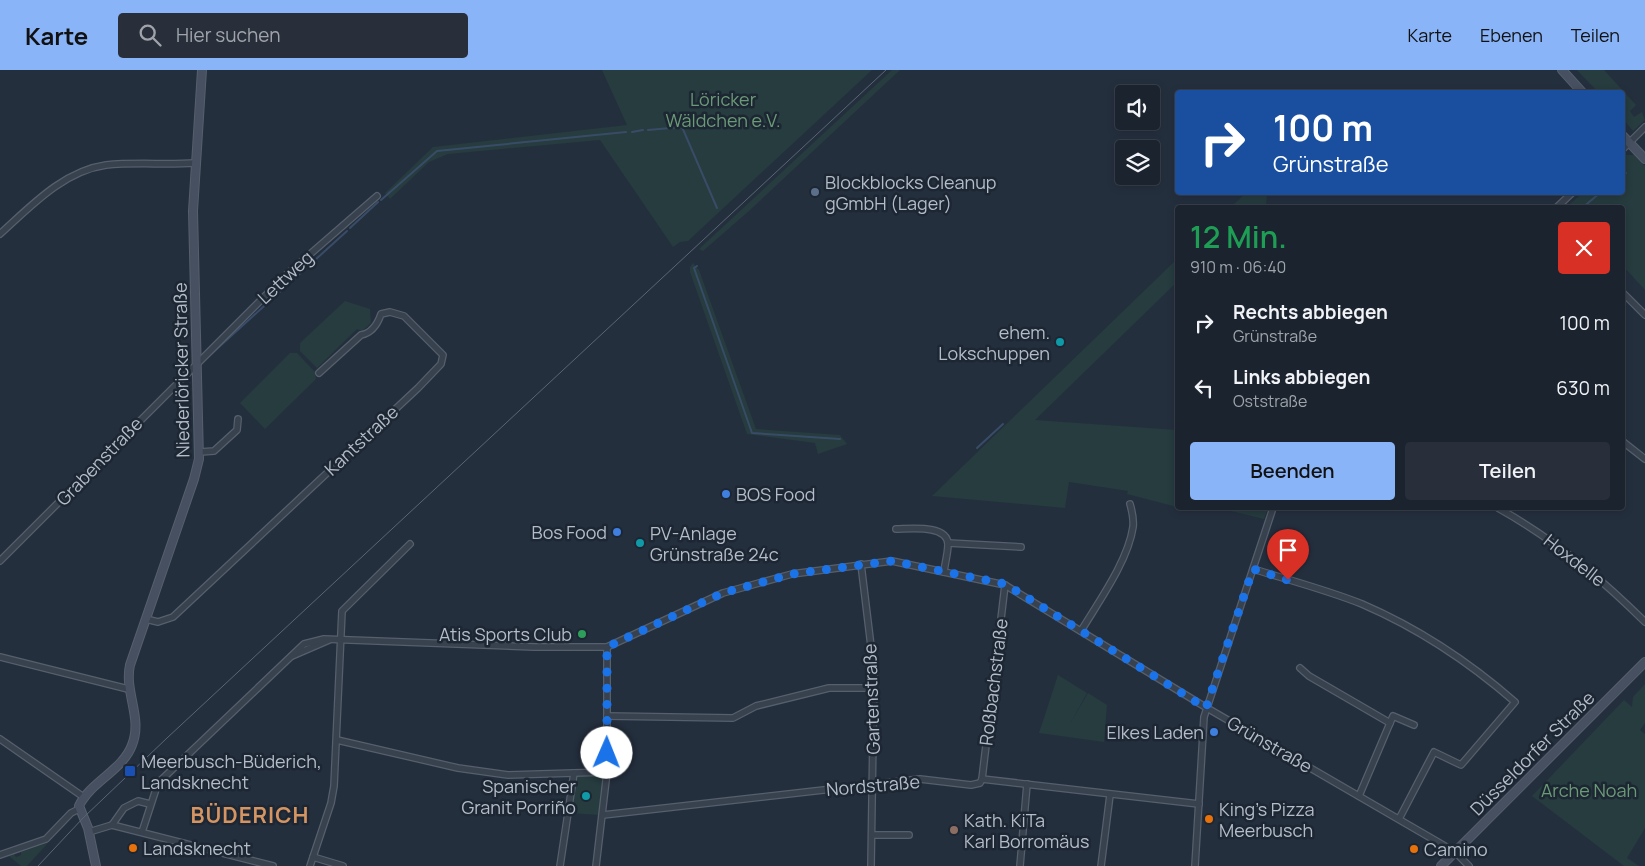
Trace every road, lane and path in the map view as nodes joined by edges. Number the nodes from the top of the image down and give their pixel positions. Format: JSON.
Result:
{"nodes":[{"id":1,"x":202,"y":70,"type":"edge"},
{"id":2,"x":1562,"y":70,"type":"edge"},
{"id":3,"x":1580,"y":90,"type":"edge"},
{"id":4,"x":1645,"y":127,"type":"edge"},
{"id":5,"x":1625,"y":138,"type":"edge"},
{"id":6,"x":1630,"y":143,"type":"junction"},
{"id":7,"x":1625,"y":147,"type":"edge"},
{"id":8,"x":1645,"y":159,"type":"edge"},
{"id":9,"x":195,"y":163,"type":"junction"},
{"id":10,"x":1570,"y":195,"type":"edge"},
{"id":11,"x":377,"y":196,"type":"dead end"},
{"id":12,"x":1559,"y":205,"type":"edge"},
{"id":13,"x":0,"y":234,"type":"edge"},
{"id":14,"x":1625,"y":295,"type":"edge"},
{"id":15,"x":1645,"y":315,"type":"edge"},
{"id":16,"x":197,"y":362,"type":"junction"},
{"id":17,"x":319,"y":373,"type":"dead end"},
{"id":18,"x":238,"y":419,"type":"dead end"},
{"id":19,"x":1625,"y":443,"type":"edge"},
{"id":20,"x":200,"y":452,"type":"junction"},
{"id":21,"x":1645,"y":459,"type":"edge"},
{"id":22,"x":1130,"y":504,"type":"dead end"},
{"id":23,"x":1273,"y":510,"type":"edge"},
{"id":24,"x":1501,"y":510,"type":"edge"},
{"id":25,"x":896,"y":529,"type":"dead end"},
{"id":26,"x":948,"y":543,"type":"junction"},
{"id":27,"x":410,"y":544,"type":"dead end"},
{"id":28,"x":1021,"y":547,"type":"dead end"},
{"id":29,"x":0,"y":561,"type":"edge"},
{"id":30,"x":861,"y":564,"type":"junction"},
{"id":31,"x":1253,"y":569,"type":"junction"},
{"id":32,"x":944,"y":572,"type":"junction"},
{"id":33,"x":1005,"y":584,"type":"junction"},
{"id":34,"x":146,"y":619,"type":"junction"},
{"id":35,"x":1645,"y":622,"type":"edge"},
{"id":36,"x":1081,"y":632,"type":"junction"},
{"id":37,"x":341,"y":640,"type":"junction"},
{"id":38,"x":607,"y":647,"type":"junction"},
{"id":39,"x":0,"y":657,"type":"edge"},
{"id":40,"x":1645,"y":662,"type":"edge"},
{"id":41,"x":1300,"y":668,"type":"dead end"},
{"id":42,"x":874,"y":688,"type":"junction"},
{"id":43,"x":128,"y":689,"type":"junction"},
{"id":44,"x":1206,"y":708,"type":"junction"},
{"id":45,"x":607,"y":716,"type":"junction"},
{"id":46,"x":1390,"y":723,"type":"junction"},
{"id":47,"x":1414,"y":725,"type":"dead end"},
{"id":48,"x":0,"y":739,"type":"edge"},
{"id":49,"x":337,"y":740,"type":"junction"},
{"id":50,"x":607,"y":772,"type":"junction"},
{"id":51,"x":574,"y":773,"type":"junction"},
{"id":52,"x":982,"y":779,"type":"junction"},
{"id":53,"x":873,"y":784,"type":"junction"},
{"id":54,"x":1027,"y":784,"type":"junction"},
{"id":55,"x":1110,"y":795,"type":"junction"},
{"id":56,"x":1359,"y":796,"type":"junction"},
{"id":57,"x":85,"y":798,"type":"junction"},
{"id":58,"x":150,"y":804,"type":"junction"},
{"id":59,"x":1199,"y":804,"type":"junction"},
{"id":60,"x":80,"y":812,"type":"junction"},
{"id":61,"x":603,"y":815,"type":"junction"},
{"id":62,"x":1399,"y":819,"type":"junction"},
{"id":63,"x":112,"y":825,"type":"junction"},
{"id":64,"x":89,"y":832,"type":"junction"},
{"id":65,"x":142,"y":832,"type":"junction"},
{"id":66,"x":872,"y":835,"type":"junction"},
{"id":67,"x":909,"y":835,"type":"dead end"},
{"id":68,"x":1455,"y":852,"type":"junction"},
{"id":69,"x":0,"y":855,"type":"edge"},
{"id":70,"x":313,"y":857,"type":"junction"},
{"id":71,"x":96,"y":866,"type":"edge"},
{"id":72,"x":273,"y":866,"type":"edge"},
{"id":73,"x":310,"y":866,"type":"edge"},
{"id":74,"x":343,"y":866,"type":"edge"},
{"id":75,"x":560,"y":866,"type":"edge"},
{"id":76,"x":596,"y":866,"type":"edge"},
{"id":77,"x":871,"y":866,"type":"edge"},
{"id":78,"x":1020,"y":866,"type":"edge"},
{"id":79,"x":1102,"y":866,"type":"edge"},
{"id":80,"x":1195,"y":866,"type":"edge"},
{"id":81,"x":1441,"y":866,"type":"edge"},
{"id":82,"x":1469,"y":866,"type":"edge"}],
"edges":[{"from":1,"to":9,"type":"main road","name":"Niederlöricker Straße"},
{"from":2,"to":3,"type":"main road"},
{"from":4,"to":6,"type":"street"},
{"from":5,"to":6,"type":"main road"},
{"from":6,"to":7,"type":"street"},
{"from":6,"to":8,"type":"main road"},
{"from":9,"to":13,"type":"street"},
{"from":9,"to":16,"type":"main road","name":"Niederlöricker Straße"},
{"from":10,"to":12,"type":"street"},
{"from":11,"to":16,"type":"street","name":"Lettweg"},
{"from":14,"to":15,"type":"street"},
{"from":16,"to":20,"type":"main road","name":"Niederlöricker Straße"},
{"from":16,"to":29,"type":"street","name":"Grabenstraße"},
{"from":17,"to":34,"type":"street","name":"Kantstraße"},
{"from":18,"to":20,"type":"street"},
{"from":19,"to":21,"type":"street"},
{"from":20,"to":34,"type":"main road","name":"Niederlöricker Straße"},
{"from":22,"to":36,"type":"street"},
{"from":23,"to":31,"type":"street"},
{"from":24,"to":35,"type":"street","name":"Hoxdelle"},
{"from":25,"to":26,"type":"street"},
{"from":26,"to":28,"type":"street"},
{"from":26,"to":32,"type":"street"},
{"from":27,"to":37,"type":"street"},
{"from":30,"to":32,"type":"street","name":"Grünstraße"},
{"from":30,"to":38,"type":"street","name":"Grünstraße"},
{"from":30,"to":42,"type":"street","name":"Gartenstraße"},
{"from":31,"to":44,"type":"street"},
{"from":31,"to":62,"type":"street"},
{"from":32,"to":33,"type":"street","name":"Grünstraße"},
{"from":33,"to":36,"type":"street","name":"Grünstraße"},
{"from":33,"to":52,"type":"street","name":"Roßbachstraße"},
{"from":34,"to":43,"type":"main road","name":"Niederlöricker Straße"},
{"from":36,"to":44,"type":"street","name":"Grünstraße"},
{"from":37,"to":38,"type":"street"},
{"from":37,"to":49,"type":"street"},
{"from":37,"to":58,"type":"street"},
{"from":38,"to":45,"type":"street"},
{"from":39,"to":43,"type":"street"},
{"from":40,"to":68,"type":"main road","name":"Düsseldorfer Straße"},
{"from":41,"to":46,"type":"street"},
{"from":42,"to":45,"type":"street"},
{"from":42,"to":53,"type":"street","name":"Gartenstraße"},
{"from":43,"to":57,"type":"main road","name":"Niederlöricker Straße"},
{"from":44,"to":56,"type":"street","name":"Grünstraße"},
{"from":44,"to":59,"type":"street"},
{"from":45,"to":50,"type":"street"},
{"from":46,"to":47,"type":"street"},
{"from":46,"to":56,"type":"street"},
{"from":48,"to":57,"type":"street"},
{"from":49,"to":51,"type":"street"},
{"from":49,"to":70,"type":"street"},
{"from":50,"to":51,"type":"street"},
{"from":50,"to":61,"type":"street"},
{"from":51,"to":75,"type":"street"},
{"from":52,"to":53,"type":"street","name":"Nordstraße"},
{"from":52,"to":54,"type":"street","name":"Nordstraße"},
{"from":53,"to":61,"type":"street","name":"Nordstraße"},
{"from":53,"to":66,"type":"street","name":"Gartenstraße"},
{"from":54,"to":55,"type":"street","name":"Nordstraße"},
{"from":54,"to":78,"type":"street"},
{"from":55,"to":59,"type":"street","name":"Nordstraße"},
{"from":55,"to":79,"type":"street"},
{"from":56,"to":62,"type":"street","name":"Grünstraße"},
{"from":57,"to":60,"type":"main road","name":"Niederlöricker Straße"},
{"from":58,"to":63,"type":"street"},
{"from":58,"to":65,"type":"street"},
{"from":59,"to":80,"type":"street"},
{"from":60,"to":64,"type":"main road"},
{"from":60,"to":69,"type":"street"},
{"from":61,"to":76,"type":"street"},
{"from":62,"to":68,"type":"street","name":"Grünstraße"},
{"from":63,"to":64,"type":"street"},
{"from":63,"to":65,"type":"street"},
{"from":64,"to":71,"type":"main road"},
{"from":65,"to":72,"type":"street"},
{"from":66,"to":67,"type":"street"},
{"from":66,"to":77,"type":"street","name":"Gartenstraße"},
{"from":68,"to":81,"type":"main road","name":"Düsseldorfer Straße"},
{"from":68,"to":82,"type":"street","name":"Grünstraße"},
{"from":70,"to":73,"type":"street"},
{"from":70,"to":74,"type":"street"}]}
